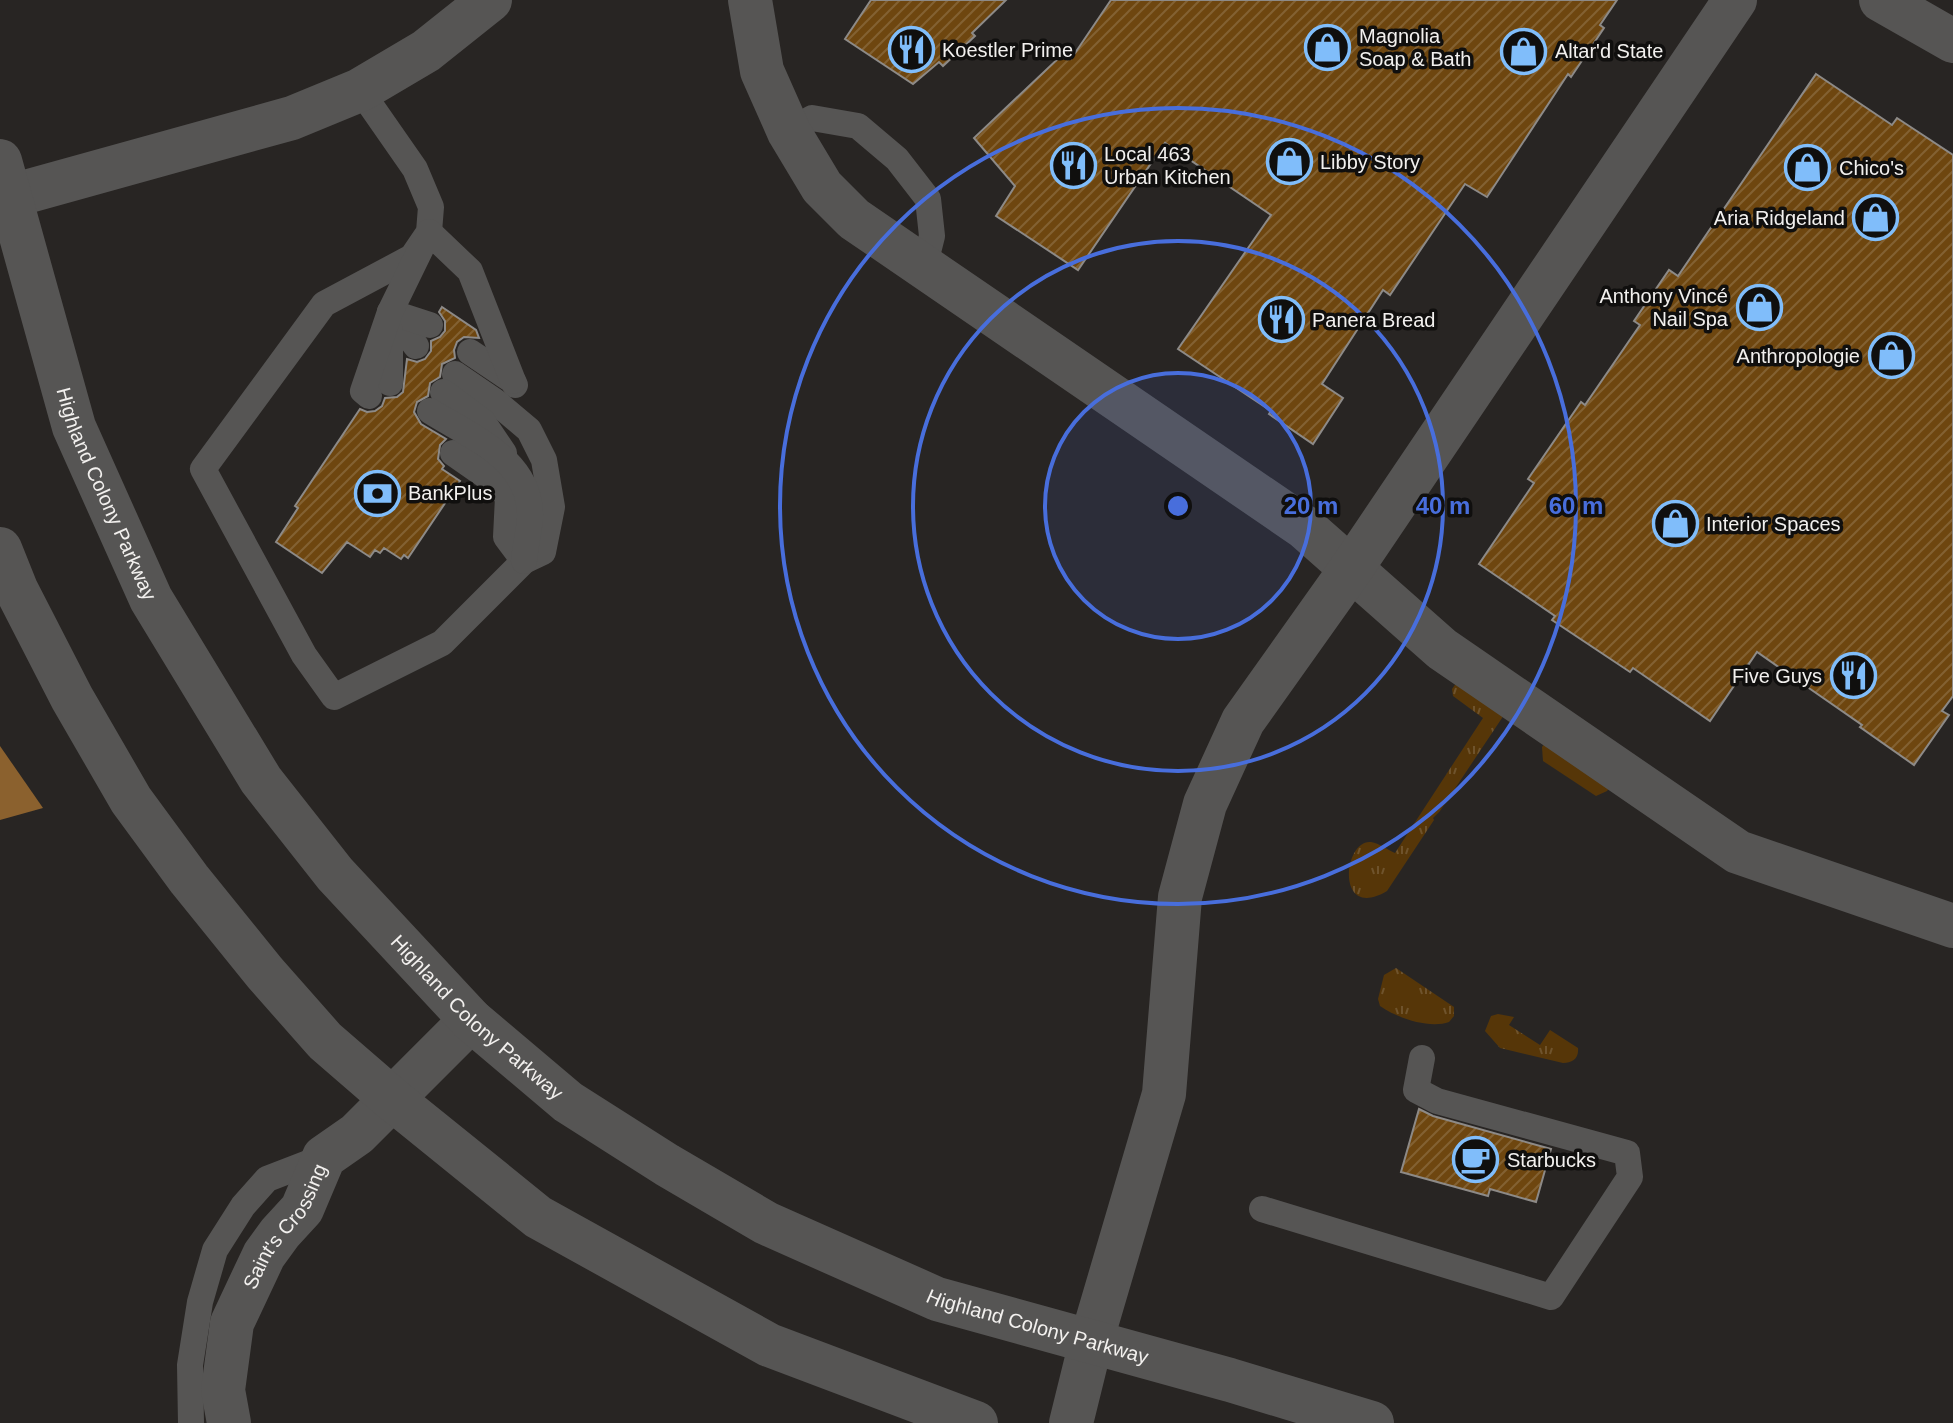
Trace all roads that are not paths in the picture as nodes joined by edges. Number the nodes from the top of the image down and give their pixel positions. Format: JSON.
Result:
{"nodes":[{"id":1,"x":490,"y":0,"type":"edge"},
{"id":2,"x":750,"y":0,"type":"edge"},
{"id":3,"x":1735,"y":0,"type":"edge"},
{"id":4,"x":1881,"y":0,"type":"edge"},
{"id":5,"x":1953,"y":41,"type":"edge"},
{"id":6,"x":360,"y":90,"type":"junction"},
{"id":7,"x":789,"y":132,"type":"junction"},
{"id":8,"x":3,"y":185,"type":"edge"},
{"id":9,"x":429,"y":232,"type":"junction"},
{"id":10,"x":924,"y":268,"type":"junction"},
{"id":11,"x":390,"y":312,"type":"junction"},
{"id":12,"x":402,"y":363,"type":"junction"},
{"id":13,"x":513,"y":381,"type":"junction"},
{"id":14,"x":449,"y":382,"type":"junction"},
{"id":15,"x":529,"y":430,"type":"junction"},
{"id":16,"x":453,"y":453,"type":"dead end"},
{"id":17,"x":0,"y":549,"type":"edge"},
{"id":18,"x":524,"y":561,"type":"junction"},
{"id":19,"x":1351,"y":569,"type":"junction"},
{"id":20,"x":1953,"y":926,"type":"edge"},
{"id":21,"x":471,"y":1020,"type":"junction"},
{"id":22,"x":1422,"y":1058,"type":"dead end"},
{"id":23,"x":392,"y":1099,"type":"junction"},
{"id":24,"x":324,"y":1157,"type":"junction"},
{"id":25,"x":1262,"y":1209,"type":"dead end"},
{"id":26,"x":1091,"y":1342,"type":"junction"},
{"id":27,"x":191,"y":1423,"type":"edge"},
{"id":28,"x":229,"y":1423,"type":"edge"},
{"id":29,"x":976,"y":1423,"type":"edge"},
{"id":30,"x":1071,"y":1423,"type":"edge"},
{"id":31,"x":1372,"y":1423,"type":"edge"}],
"edges":[{"from":1,"to":6,"type":"street"},
{"from":2,"to":7,"type":"street"},
{"from":3,"to":19,"type":"street"},
{"from":4,"to":5,"type":"street"},
{"from":6,"to":8,"type":"street"},
{"from":6,"to":9,"type":"lane"},
{"from":7,"to":10,"type":"street"},
{"from":7,"to":10,"type":"lane"},
{"from":8,"to":21,"type":"street","name":"Highland Colony Parkway"},
{"from":9,"to":11,"type":"lane"},
{"from":9,"to":13,"type":"lane"},
{"from":9,"to":18,"type":"lane"},
{"from":10,"to":19,"type":"street"},
{"from":11,"to":12,"type":"lane"},
{"from":11,"to":12,"type":"lane"},
{"from":11,"to":12,"type":"lane"},
{"from":13,"to":14,"type":"lane"},
{"from":13,"to":15,"type":"lane"},
{"from":14,"to":15,"type":"lane"},
{"from":14,"to":18,"type":"lane"},
{"from":15,"to":18,"type":"lane"},
{"from":16,"to":18,"type":"lane"},
{"from":17,"to":23,"type":"street"},
{"from":19,"to":20,"type":"street"},
{"from":19,"to":26,"type":"street"},
{"from":21,"to":23,"type":"street"},
{"from":21,"to":26,"type":"street","name":"Highland Colony Parkway"},
{"from":22,"to":25,"type":"lane"},
{"from":23,"to":24,"type":"street"},
{"from":23,"to":29,"type":"street"},
{"from":24,"to":27,"type":"lane","name":"Saint's Crossing"},
{"from":24,"to":28,"type":"street","name":"Saint's Crossing"},
{"from":26,"to":30,"type":"street"},
{"from":26,"to":31,"type":"street","name":"Highland Colony Parkway"}]}
